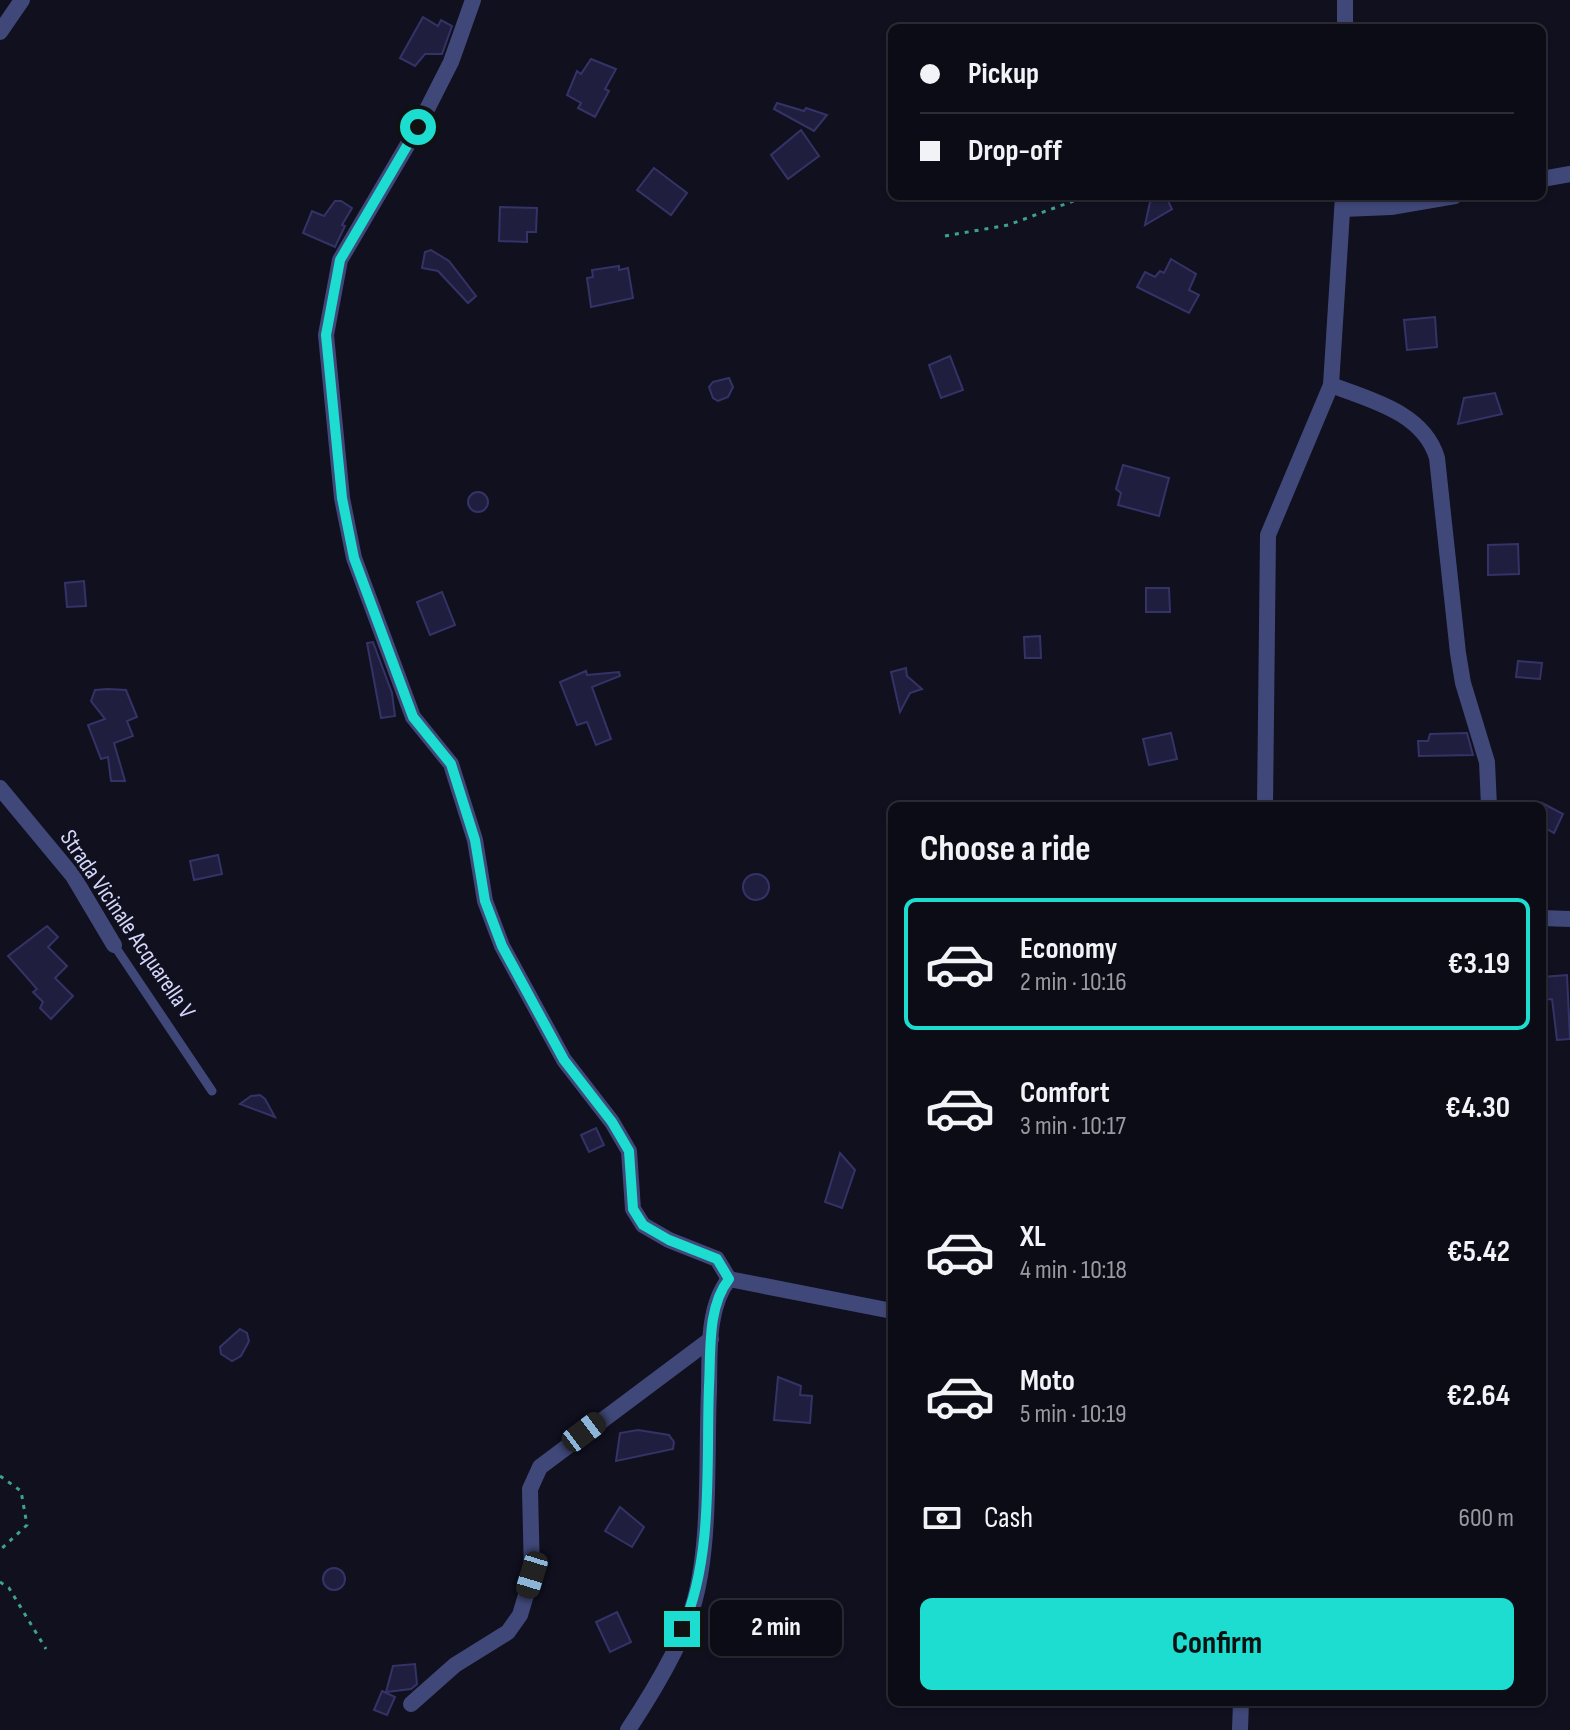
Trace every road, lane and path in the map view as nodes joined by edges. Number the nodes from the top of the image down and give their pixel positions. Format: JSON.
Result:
{"nodes":[{"id":1,"x":22,"y":0,"type":"edge"},
{"id":2,"x":473,"y":0,"type":"edge"},
{"id":3,"x":1345,"y":0,"type":"edge"},
{"id":4,"x":1345,"y":24,"type":"edge"},
{"id":5,"x":0,"y":32,"type":"edge"},
{"id":6,"x":1570,"y":174,"type":"edge"},
{"id":7,"x":1546,"y":178,"type":"edge"},
{"id":8,"x":1076,"y":200,"type":"edge"},
{"id":9,"x":1432,"y":200,"type":"edge"},
{"id":10,"x":1343,"y":202,"type":"edge"},
{"id":11,"x":945,"y":236,"type":"dead end"},
{"id":12,"x":1331,"y":385,"type":"junction"},
{"id":13,"x":0,"y":788,"type":"edge"},
{"id":14,"x":1265,"y":802,"type":"edge"},
{"id":15,"x":1489,"y":802,"type":"edge"},
{"id":16,"x":1546,"y":918,"type":"edge"},
{"id":17,"x":1570,"y":919,"type":"edge"},
{"id":18,"x":114,"y":945,"type":"joint"},
{"id":19,"x":212,"y":1091,"type":"dead end"},
{"id":20,"x":729,"y":1279,"type":"junction"},
{"id":21,"x":888,"y":1310,"type":"edge"},
{"id":22,"x":711,"y":1339,"type":"junction"},
{"id":23,"x":0,"y":1476,"type":"edge"},
{"id":24,"x":0,"y":1550,"type":"edge"},
{"id":25,"x":0,"y":1582,"type":"edge"},
{"id":26,"x":46,"y":1649,"type":"dead end"},
{"id":27,"x":411,"y":1704,"type":"dead end"},
{"id":28,"x":1241,"y":1706,"type":"edge"},
{"id":29,"x":628,"y":1730,"type":"edge"},
{"id":30,"x":1240,"y":1730,"type":"edge"}],
"edges":[{"from":1,"to":5,"type":"street"},
{"from":2,"to":20,"type":"street"},
{"from":3,"to":4,"type":"street"},
{"from":6,"to":7,"type":"street"},
{"from":8,"to":11,"type":"path"},
{"from":9,"to":10,"type":"street"},
{"from":10,"to":12,"type":"street"},
{"from":12,"to":14,"type":"street"},
{"from":12,"to":15,"type":"street"},
{"from":13,"to":18,"type":"street","name":"Strada Vicinale Acquarella V"},
{"from":16,"to":17,"type":"street"},
{"from":18,"to":19,"type":"lane","name":"Strada Vicinale Acquarella V"},
{"from":20,"to":21,"type":"street"},
{"from":20,"to":22,"type":"street"},
{"from":22,"to":27,"type":"street"},
{"from":22,"to":29,"type":"street"},
{"from":23,"to":24,"type":"path"},
{"from":25,"to":26,"type":"path"},
{"from":28,"to":30,"type":"street"}]}
